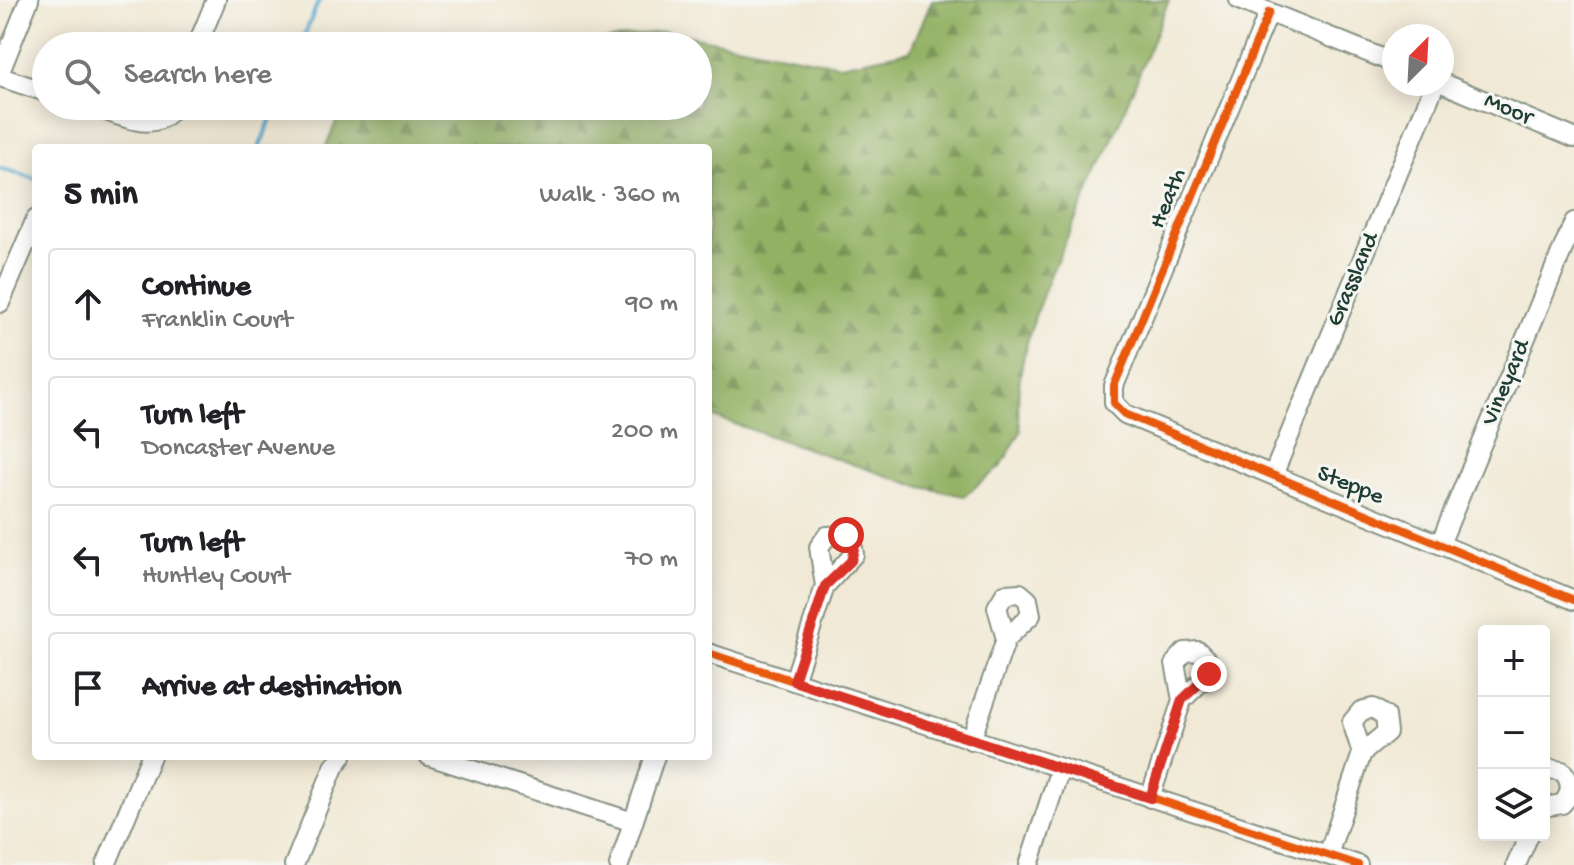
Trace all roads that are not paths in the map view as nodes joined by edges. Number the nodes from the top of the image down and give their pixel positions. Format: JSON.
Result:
{"nodes":[{"id":1,"x":29,"y":0,"type":"edge"},
{"id":2,"x":216,"y":0,"type":"edge"},
{"id":3,"x":1239,"y":0,"type":"edge"},
{"id":4,"x":1269,"y":12,"type":"junction"},
{"id":5,"x":203,"y":32,"type":"edge"},
{"id":6,"x":1382,"y":58,"type":"edge"},
{"id":7,"x":0,"y":75,"type":"edge"},
{"id":8,"x":32,"y":87,"type":"edge"},
{"id":9,"x":1454,"y":88,"type":"edge"},
{"id":10,"x":1430,"y":96,"type":"edge"},
{"id":11,"x":1574,"y":138,"type":"edge"},
{"id":12,"x":1574,"y":222,"type":"edge"},
{"id":13,"x":32,"y":228,"type":"edge"},
{"id":14,"x":0,"y":303,"type":"edge"},
{"id":15,"x":1114,"y":403,"type":"joint"},
{"id":16,"x":1273,"y":475,"type":"junction"},
{"id":17,"x":1440,"y":544,"type":"junction"},
{"id":18,"x":825,"y":586,"type":"dead end"},
{"id":19,"x":1574,"y":600,"type":"edge"},
{"id":20,"x":1006,"y":639,"type":"dead end"},
{"id":21,"x":712,"y":654,"type":"edge"},
{"id":22,"x":794,"y":681,"type":"junction"},
{"id":23,"x":1182,"y":700,"type":"dead end"},
{"id":24,"x":971,"y":740,"type":"junction"},
{"id":25,"x":1362,"y":753,"type":"dead end"},
{"id":26,"x":149,"y":760,"type":"edge"},
{"id":27,"x":339,"y":760,"type":"edge"},
{"id":28,"x":441,"y":760,"type":"edge"},
{"id":29,"x":654,"y":760,"type":"edge"},
{"id":30,"x":1060,"y":769,"type":"junction"},
{"id":31,"x":1550,"y":769,"type":"edge"},
{"id":32,"x":1150,"y":798,"type":"junction"},
{"id":33,"x":1550,"y":806,"type":"edge"},
{"id":34,"x":633,"y":822,"type":"junction"},
{"id":35,"x":1526,"y":841,"type":"edge"},
{"id":36,"x":1328,"y":855,"type":"junction"},
{"id":37,"x":106,"y":865,"type":"edge"},
{"id":38,"x":294,"y":865,"type":"edge"},
{"id":39,"x":619,"y":865,"type":"edge"},
{"id":40,"x":1029,"y":865,"type":"edge"},
{"id":41,"x":1358,"y":865,"type":"edge"},
{"id":42,"x":1516,"y":865,"type":"edge"}],
"edges":[{"from":1,"to":7,"type":"street"},
{"from":2,"to":5,"type":"street"},
{"from":3,"to":4,"type":"street"},
{"from":4,"to":6,"type":"street"},
{"from":4,"to":15,"type":"street","name":"Heath"},
{"from":7,"to":8,"type":"street"},
{"from":9,"to":11,"type":"street","name":"Moor"},
{"from":10,"to":16,"type":"street","name":"Grassland"},
{"from":12,"to":17,"type":"street","name":"Vineyard"},
{"from":13,"to":14,"type":"street"},
{"from":15,"to":16,"type":"street","name":"Steppe"},
{"from":16,"to":17,"type":"street","name":"Steppe"},
{"from":17,"to":19,"type":"street","name":"Steppe"},
{"from":18,"to":22,"type":"street"},
{"from":20,"to":24,"type":"street"},
{"from":21,"to":22,"type":"street"},
{"from":22,"to":24,"type":"street"},
{"from":23,"to":32,"type":"street"},
{"from":24,"to":30,"type":"street"},
{"from":25,"to":36,"type":"street"},
{"from":26,"to":37,"type":"street"},
{"from":27,"to":38,"type":"street"},
{"from":28,"to":34,"type":"street"},
{"from":29,"to":34,"type":"street"},
{"from":30,"to":32,"type":"street"},
{"from":30,"to":40,"type":"street"},
{"from":31,"to":33,"type":"street"},
{"from":32,"to":36,"type":"street"},
{"from":34,"to":39,"type":"street"},
{"from":35,"to":42,"type":"street"},
{"from":36,"to":41,"type":"street"}]}
